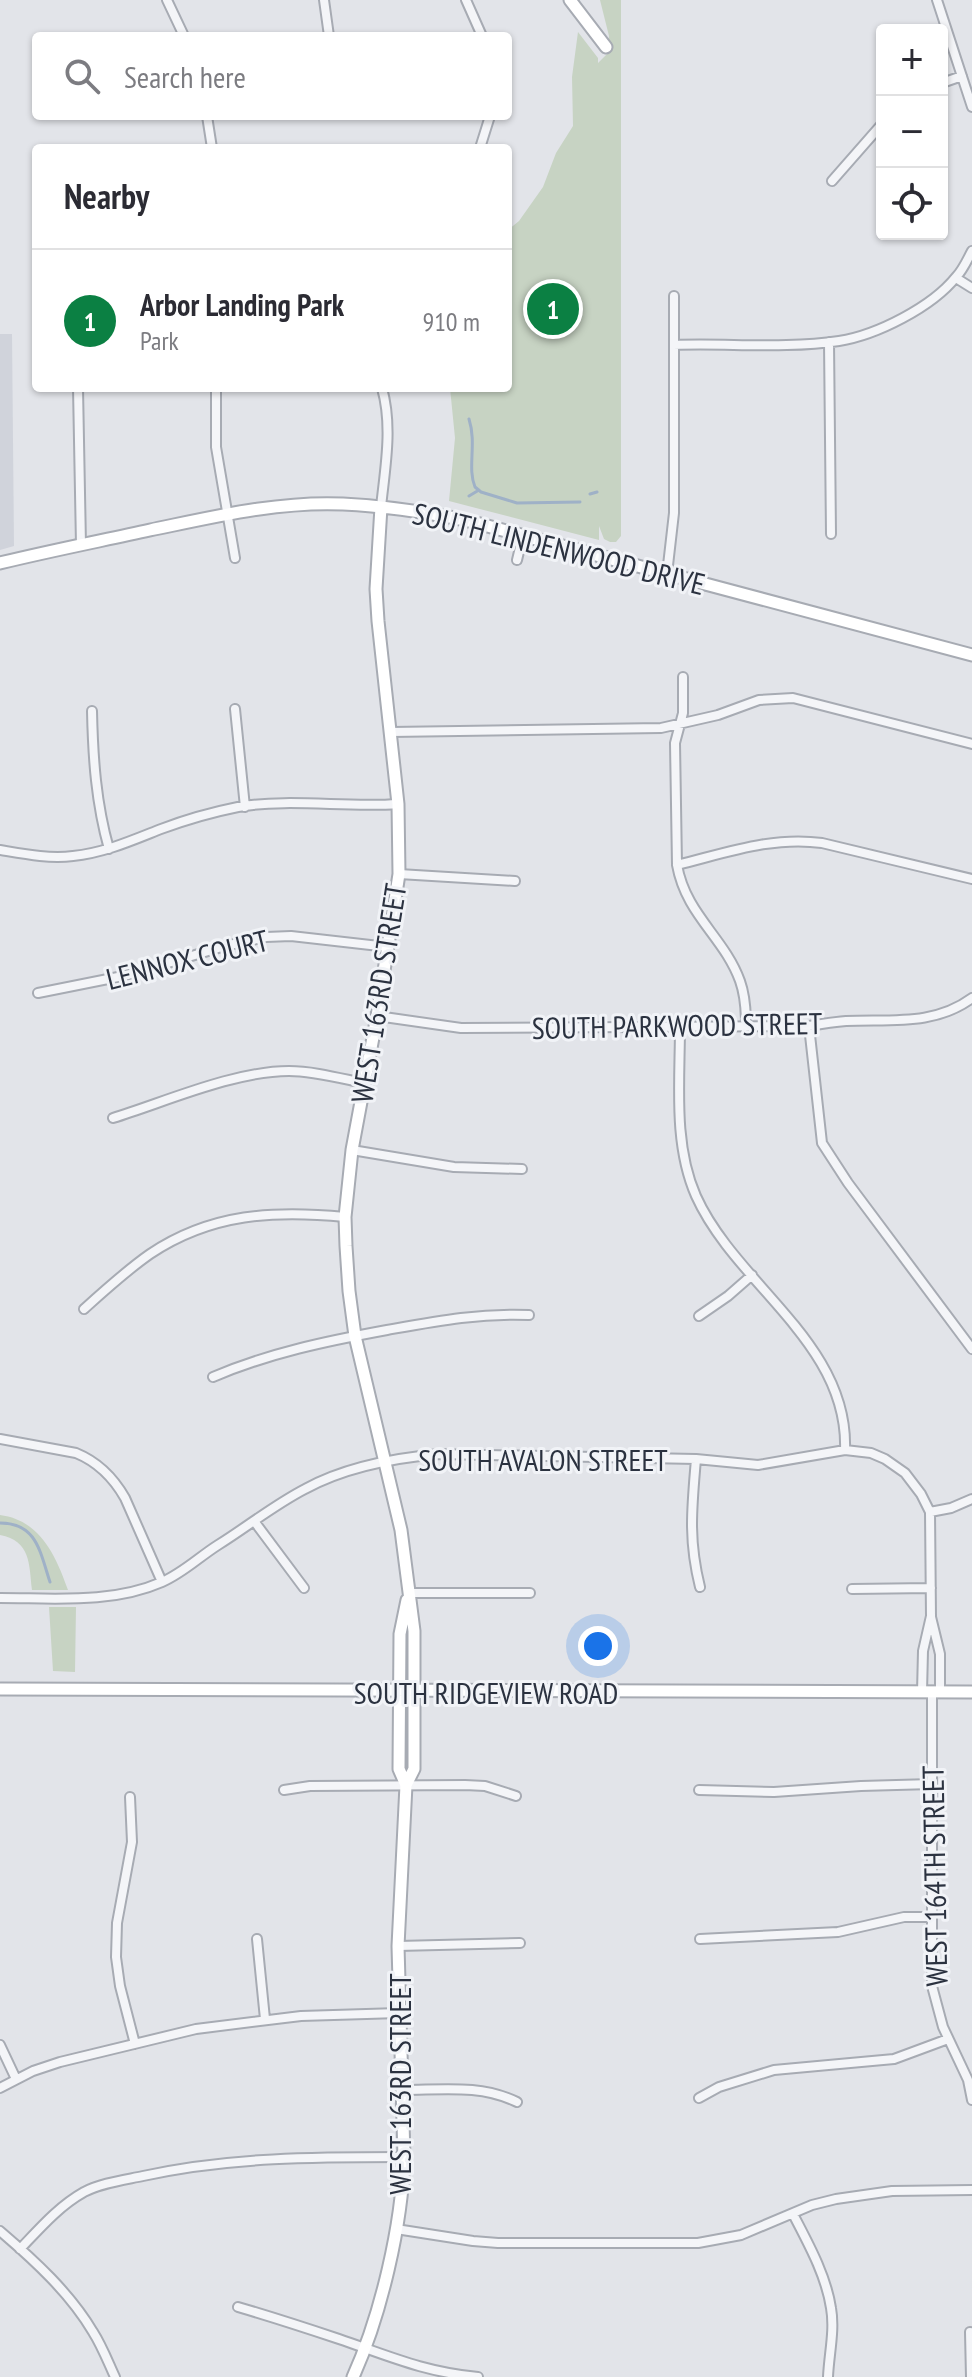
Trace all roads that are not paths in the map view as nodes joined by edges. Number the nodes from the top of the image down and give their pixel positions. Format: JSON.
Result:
{"nodes":[{"id":1,"x":167,"y":0,"type":"edge"},
{"id":2,"x":324,"y":0,"type":"edge"},
{"id":3,"x":466,"y":0,"type":"edge"},
{"id":4,"x":570,"y":0,"type":"edge"},
{"id":5,"x":937,"y":0,"type":"edge"},
{"id":6,"x":182,"y":32,"type":"edge"},
{"id":7,"x":328,"y":32,"type":"edge"},
{"id":8,"x":480,"y":32,"type":"edge"},
{"id":9,"x":606,"y":47,"type":"dead end"},
{"id":10,"x":962,"y":76,"type":"junction"},
{"id":11,"x":948,"y":81,"type":"edge"},
{"id":12,"x":972,"y":107,"type":"edge"},
{"id":13,"x":208,"y":120,"type":"edge"},
{"id":14,"x":489,"y":120,"type":"edge"},
{"id":15,"x":876,"y":131,"type":"edge"},
{"id":16,"x":211,"y":144,"type":"edge"},
{"id":17,"x":481,"y":144,"type":"edge"},
{"id":18,"x":832,"y":181,"type":"dead end"},
{"id":19,"x":972,"y":251,"type":"edge"},
{"id":20,"x":956,"y":278,"type":"junction"},
{"id":21,"x":972,"y":288,"type":"edge"},
{"id":22,"x":674,"y":296,"type":"dead end"},
{"id":23,"x":829,"y":342,"type":"junction"},
{"id":24,"x":674,"y":345,"type":"junction"},
{"id":25,"x":78,"y":392,"type":"edge"},
{"id":26,"x":216,"y":392,"type":"edge"},
{"id":27,"x":383,"y":392,"type":"edge"},
{"id":28,"x":381,"y":507,"type":"junction"},
{"id":29,"x":227,"y":514,"type":"junction"},
{"id":30,"x":831,"y":534,"type":"dead end"},
{"id":31,"x":523,"y":535,"type":"junction"},
{"id":32,"x":81,"y":545,"type":"junction"},
{"id":33,"x":235,"y":558,"type":"dead end"},
{"id":34,"x":517,"y":560,"type":"dead end"},
{"id":35,"x":0,"y":563,"type":"edge"},
{"id":36,"x":667,"y":574,"type":"junction"},
{"id":37,"x":972,"y":655,"type":"edge"},
{"id":38,"x":683,"y":677,"type":"dead end"},
{"id":39,"x":235,"y":709,"type":"dead end"},
{"id":40,"x":92,"y":711,"type":"dead end"},
{"id":41,"x":680,"y":725,"type":"junction"},
{"id":42,"x":391,"y":732,"type":"junction"},
{"id":43,"x":972,"y":744,"type":"edge"},
{"id":44,"x":398,"y":804,"type":"junction"},
{"id":45,"x":245,"y":807,"type":"junction"},
{"id":46,"x":109,"y":849,"type":"junction"},
{"id":47,"x":0,"y":850,"type":"edge"},
{"id":48,"x":677,"y":865,"type":"junction"},
{"id":49,"x":399,"y":874,"type":"junction"},
{"id":50,"x":972,"y":879,"type":"edge"},
{"id":51,"x":515,"y":881,"type":"dead end"},
{"id":52,"x":388,"y":947,"type":"junction"},
{"id":53,"x":38,"y":993,"type":"dead end"},
{"id":54,"x":972,"y":998,"type":"edge"},
{"id":55,"x":377,"y":1016,"type":"junction"},
{"id":56,"x":746,"y":1025,"type":"junction"},
{"id":57,"x":680,"y":1026,"type":"junction"},
{"id":58,"x":809,"y":1026,"type":"junction"},
{"id":59,"x":363,"y":1083,"type":"junction"},
{"id":60,"x":113,"y":1118,"type":"dead end"},
{"id":61,"x":352,"y":1150,"type":"junction"},
{"id":62,"x":522,"y":1169,"type":"dead end"},
{"id":63,"x":345,"y":1217,"type":"junction"},
{"id":64,"x":752,"y":1275,"type":"junction"},
{"id":65,"x":84,"y":1309,"type":"dead end"},
{"id":66,"x":529,"y":1315,"type":"dead end"},
{"id":67,"x":699,"y":1316,"type":"dead end"},
{"id":68,"x":355,"y":1336,"type":"junction"},
{"id":69,"x":972,"y":1349,"type":"edge"},
{"id":70,"x":213,"y":1377,"type":"dead end"},
{"id":71,"x":0,"y":1439,"type":"edge"},
{"id":72,"x":845,"y":1450,"type":"junction"},
{"id":73,"x":696,"y":1459,"type":"junction"},
{"id":74,"x":384,"y":1462,"type":"junction"},
{"id":75,"x":972,"y":1499,"type":"edge"},
{"id":76,"x":930,"y":1512,"type":"junction"},
{"id":77,"x":254,"y":1521,"type":"junction"},
{"id":78,"x":162,"y":1582,"type":"junction"},
{"id":79,"x":700,"y":1587,"type":"dead end"},
{"id":80,"x":304,"y":1588,"type":"dead end"},
{"id":81,"x":931,"y":1588,"type":"junction"},
{"id":82,"x":852,"y":1589,"type":"dead end"},
{"id":83,"x":408,"y":1593,"type":"junction"},
{"id":84,"x":530,"y":1593,"type":"dead end"},
{"id":85,"x":0,"y":1598,"type":"edge"},
{"id":86,"x":931,"y":1616,"type":"junction"},
{"id":87,"x":0,"y":1689,"type":"edge"},
{"id":88,"x":400,"y":1691,"type":"junction"},
{"id":89,"x":414,"y":1691,"type":"junction"},
{"id":90,"x":931,"y":1692,"type":"junction"},
{"id":91,"x":972,"y":1692,"type":"edge"},
{"id":92,"x":932,"y":1784,"type":"junction"},
{"id":93,"x":406,"y":1785,"type":"junction"},
{"id":94,"x":284,"y":1790,"type":"dead end"},
{"id":95,"x":699,"y":1790,"type":"dead end"},
{"id":96,"x":516,"y":1796,"type":"dead end"},
{"id":97,"x":130,"y":1797,"type":"dead end"},
{"id":98,"x":932,"y":1917,"type":"junction"},
{"id":99,"x":257,"y":1939,"type":"dead end"},
{"id":100,"x":700,"y":1939,"type":"dead end"},
{"id":101,"x":520,"y":1943,"type":"dead end"},
{"id":102,"x":398,"y":1946,"type":"junction"},
{"id":103,"x":399,"y":2013,"type":"junction"},
{"id":104,"x":265,"y":2019,"type":"junction"},
{"id":105,"x":948,"y":2039,"type":"junction"},
{"id":106,"x":135,"y":2044,"type":"junction"},
{"id":107,"x":0,"y":2045,"type":"edge"},
{"id":108,"x":16,"y":2079,"type":"junction"},
{"id":109,"x":0,"y":2088,"type":"edge"},
{"id":110,"x":402,"y":2090,"type":"junction"},
{"id":111,"x":699,"y":2098,"type":"dead end"},
{"id":112,"x":972,"y":2100,"type":"edge"},
{"id":113,"x":517,"y":2102,"type":"dead end"},
{"id":114,"x":404,"y":2157,"type":"junction"},
{"id":115,"x":972,"y":2190,"type":"edge"},
{"id":116,"x":793,"y":2214,"type":"junction"},
{"id":117,"x":396,"y":2229,"type":"junction"},
{"id":118,"x":0,"y":2231,"type":"edge"},
{"id":119,"x":20,"y":2249,"type":"junction"},
{"id":120,"x":238,"y":2307,"type":"dead end"},
{"id":121,"x":970,"y":2332,"type":"edge"},
{"id":122,"x":365,"y":2349,"type":"junction"},
{"id":123,"x":115,"y":2377,"type":"edge"},
{"id":124,"x":353,"y":2377,"type":"edge"},
{"id":125,"x":478,"y":2377,"type":"edge"},
{"id":126,"x":828,"y":2377,"type":"edge"},
{"id":127,"x":971,"y":2377,"type":"edge"}],
"edges":[{"from":1,"to":6,"type":"street"},
{"from":2,"to":7,"type":"street"},
{"from":3,"to":8,"type":"street"},
{"from":4,"to":9,"type":"street"},
{"from":5,"to":10,"type":"street"},
{"from":10,"to":11,"type":"street"},
{"from":10,"to":12,"type":"street"},
{"from":13,"to":16,"type":"street"},
{"from":14,"to":17,"type":"street"},
{"from":15,"to":18,"type":"street"},
{"from":19,"to":20,"type":"street"},
{"from":20,"to":21,"type":"street"},
{"from":20,"to":23,"type":"street"},
{"from":22,"to":24,"type":"street"},
{"from":23,"to":24,"type":"street"},
{"from":23,"to":30,"type":"street"},
{"from":24,"to":36,"type":"street"},
{"from":25,"to":32,"type":"street"},
{"from":26,"to":29,"type":"street"},
{"from":27,"to":28,"type":"street","name":"WEST 163RD STREET"},
{"from":28,"to":29,"type":"street","name":"SOUTH LINDENWOOD DRIVE"},
{"from":28,"to":31,"type":"street","name":"SOUTH LINDENWOOD DRIVE"},
{"from":28,"to":42,"type":"street","name":"WEST 163RD STREET"},
{"from":29,"to":32,"type":"street","name":"SOUTH LINDENWOOD DRIVE"},
{"from":29,"to":33,"type":"street"},
{"from":31,"to":34,"type":"street"},
{"from":31,"to":36,"type":"street","name":"SOUTH LINDENWOOD DRIVE"},
{"from":32,"to":35,"type":"street","name":"SOUTH LINDENWOOD DRIVE"},
{"from":36,"to":37,"type":"street","name":"SOUTH LINDENWOOD DRIVE"},
{"from":38,"to":41,"type":"street"},
{"from":39,"to":45,"type":"street"},
{"from":40,"to":46,"type":"street"},
{"from":41,"to":42,"type":"street"},
{"from":41,"to":43,"type":"street"},
{"from":41,"to":48,"type":"street"},
{"from":42,"to":44,"type":"street","name":"WEST 163RD STREET"},
{"from":44,"to":45,"type":"street"},
{"from":44,"to":49,"type":"street","name":"WEST 163RD STREET"},
{"from":45,"to":46,"type":"street"},
{"from":46,"to":47,"type":"street"},
{"from":48,"to":50,"type":"street"},
{"from":48,"to":56,"type":"street"},
{"from":49,"to":51,"type":"street"},
{"from":49,"to":52,"type":"street","name":"WEST 163RD STREET"},
{"from":52,"to":53,"type":"street","name":"LENNOX COURT"},
{"from":52,"to":55,"type":"street","name":"WEST 163RD STREET"},
{"from":54,"to":58,"type":"street","name":"SOUTH PARKWOOD STREET"},
{"from":55,"to":57,"type":"street","name":"SOUTH PARKWOOD STREET"},
{"from":55,"to":59,"type":"street","name":"WEST 163RD STREET"},
{"from":56,"to":57,"type":"street","name":"SOUTH PARKWOOD STREET"},
{"from":56,"to":58,"type":"street","name":"SOUTH PARKWOOD STREET"},
{"from":57,"to":64,"type":"street"},
{"from":58,"to":69,"type":"street"},
{"from":59,"to":60,"type":"street"},
{"from":59,"to":61,"type":"street","name":"WEST 163RD STREET"},
{"from":61,"to":62,"type":"street"},
{"from":61,"to":63,"type":"street","name":"WEST 163RD STREET"},
{"from":63,"to":65,"type":"street"},
{"from":63,"to":68,"type":"street","name":"WEST 163RD STREET"},
{"from":64,"to":67,"type":"street"},
{"from":64,"to":72,"type":"street"},
{"from":66,"to":68,"type":"street"},
{"from":68,"to":70,"type":"street"},
{"from":68,"to":74,"type":"street","name":"WEST 163RD STREET"},
{"from":71,"to":78,"type":"street"},
{"from":72,"to":73,"type":"street","name":"SOUTH AVALON STREET"},
{"from":72,"to":76,"type":"street"},
{"from":73,"to":74,"type":"street","name":"SOUTH AVALON STREET"},
{"from":73,"to":79,"type":"street"},
{"from":74,"to":77,"type":"street","name":"SOUTH AVALON STREET"},
{"from":74,"to":83,"type":"street","name":"WEST 163RD STREET"},
{"from":75,"to":76,"type":"street"},
{"from":76,"to":81,"type":"street","name":"WEST 164TH STREET"},
{"from":77,"to":78,"type":"street","name":"SOUTH AVALON STREET"},
{"from":77,"to":80,"type":"street"},
{"from":78,"to":85,"type":"street","name":"SOUTH AVALON STREET"},
{"from":81,"to":82,"type":"street"},
{"from":81,"to":86,"type":"street","name":"WEST 164TH STREET"},
{"from":83,"to":84,"type":"street"},
{"from":83,"to":88,"type":"street","name":"WEST 163RD STREET"},
{"from":83,"to":89,"type":"street","name":"WEST 163RD STREET"},
{"from":86,"to":90,"type":"street","name":"WEST 164TH STREET"},
{"from":86,"to":90,"type":"street","name":"WEST 164TH STREET"},
{"from":87,"to":88,"type":"street","name":"SOUTH RIDGEVIEW ROAD"},
{"from":88,"to":89,"type":"street","name":"SOUTH RIDGEVIEW ROAD"},
{"from":88,"to":93,"type":"street","name":"WEST 163RD STREET"},
{"from":89,"to":90,"type":"street","name":"SOUTH RIDGEVIEW ROAD"},
{"from":89,"to":93,"type":"street","name":"WEST 163RD STREET"},
{"from":90,"to":91,"type":"street","name":"SOUTH RIDGEVIEW ROAD"},
{"from":90,"to":92,"type":"street","name":"WEST 164TH STREET"},
{"from":92,"to":95,"type":"street"},
{"from":92,"to":98,"type":"street","name":"WEST 164TH STREET"},
{"from":93,"to":94,"type":"street"},
{"from":93,"to":96,"type":"street"},
{"from":93,"to":102,"type":"street","name":"WEST 163RD STREET"},
{"from":97,"to":106,"type":"street"},
{"from":98,"to":100,"type":"street"},
{"from":98,"to":105,"type":"street","name":"WEST 164TH STREET"},
{"from":99,"to":104,"type":"street"},
{"from":101,"to":102,"type":"street"},
{"from":102,"to":103,"type":"street","name":"WEST 163RD STREET"},
{"from":103,"to":104,"type":"street"},
{"from":103,"to":110,"type":"street","name":"WEST 163RD STREET"},
{"from":104,"to":106,"type":"street"},
{"from":105,"to":111,"type":"street"},
{"from":105,"to":112,"type":"street","name":"WEST 164TH STREET"},
{"from":106,"to":108,"type":"street"},
{"from":107,"to":108,"type":"street"},
{"from":108,"to":109,"type":"street"},
{"from":110,"to":113,"type":"street"},
{"from":110,"to":114,"type":"street","name":"WEST 163RD STREET"},
{"from":114,"to":117,"type":"street","name":"WEST 163RD STREET"},
{"from":114,"to":119,"type":"street"},
{"from":115,"to":116,"type":"street"},
{"from":116,"to":117,"type":"street"},
{"from":116,"to":126,"type":"street"},
{"from":117,"to":122,"type":"street","name":"WEST 163RD STREET"},
{"from":118,"to":119,"type":"street"},
{"from":119,"to":123,"type":"street"},
{"from":120,"to":122,"type":"street"},
{"from":121,"to":127,"type":"street"},
{"from":122,"to":124,"type":"street","name":"WEST 163RD STREET"},
{"from":122,"to":125,"type":"street"}]}
